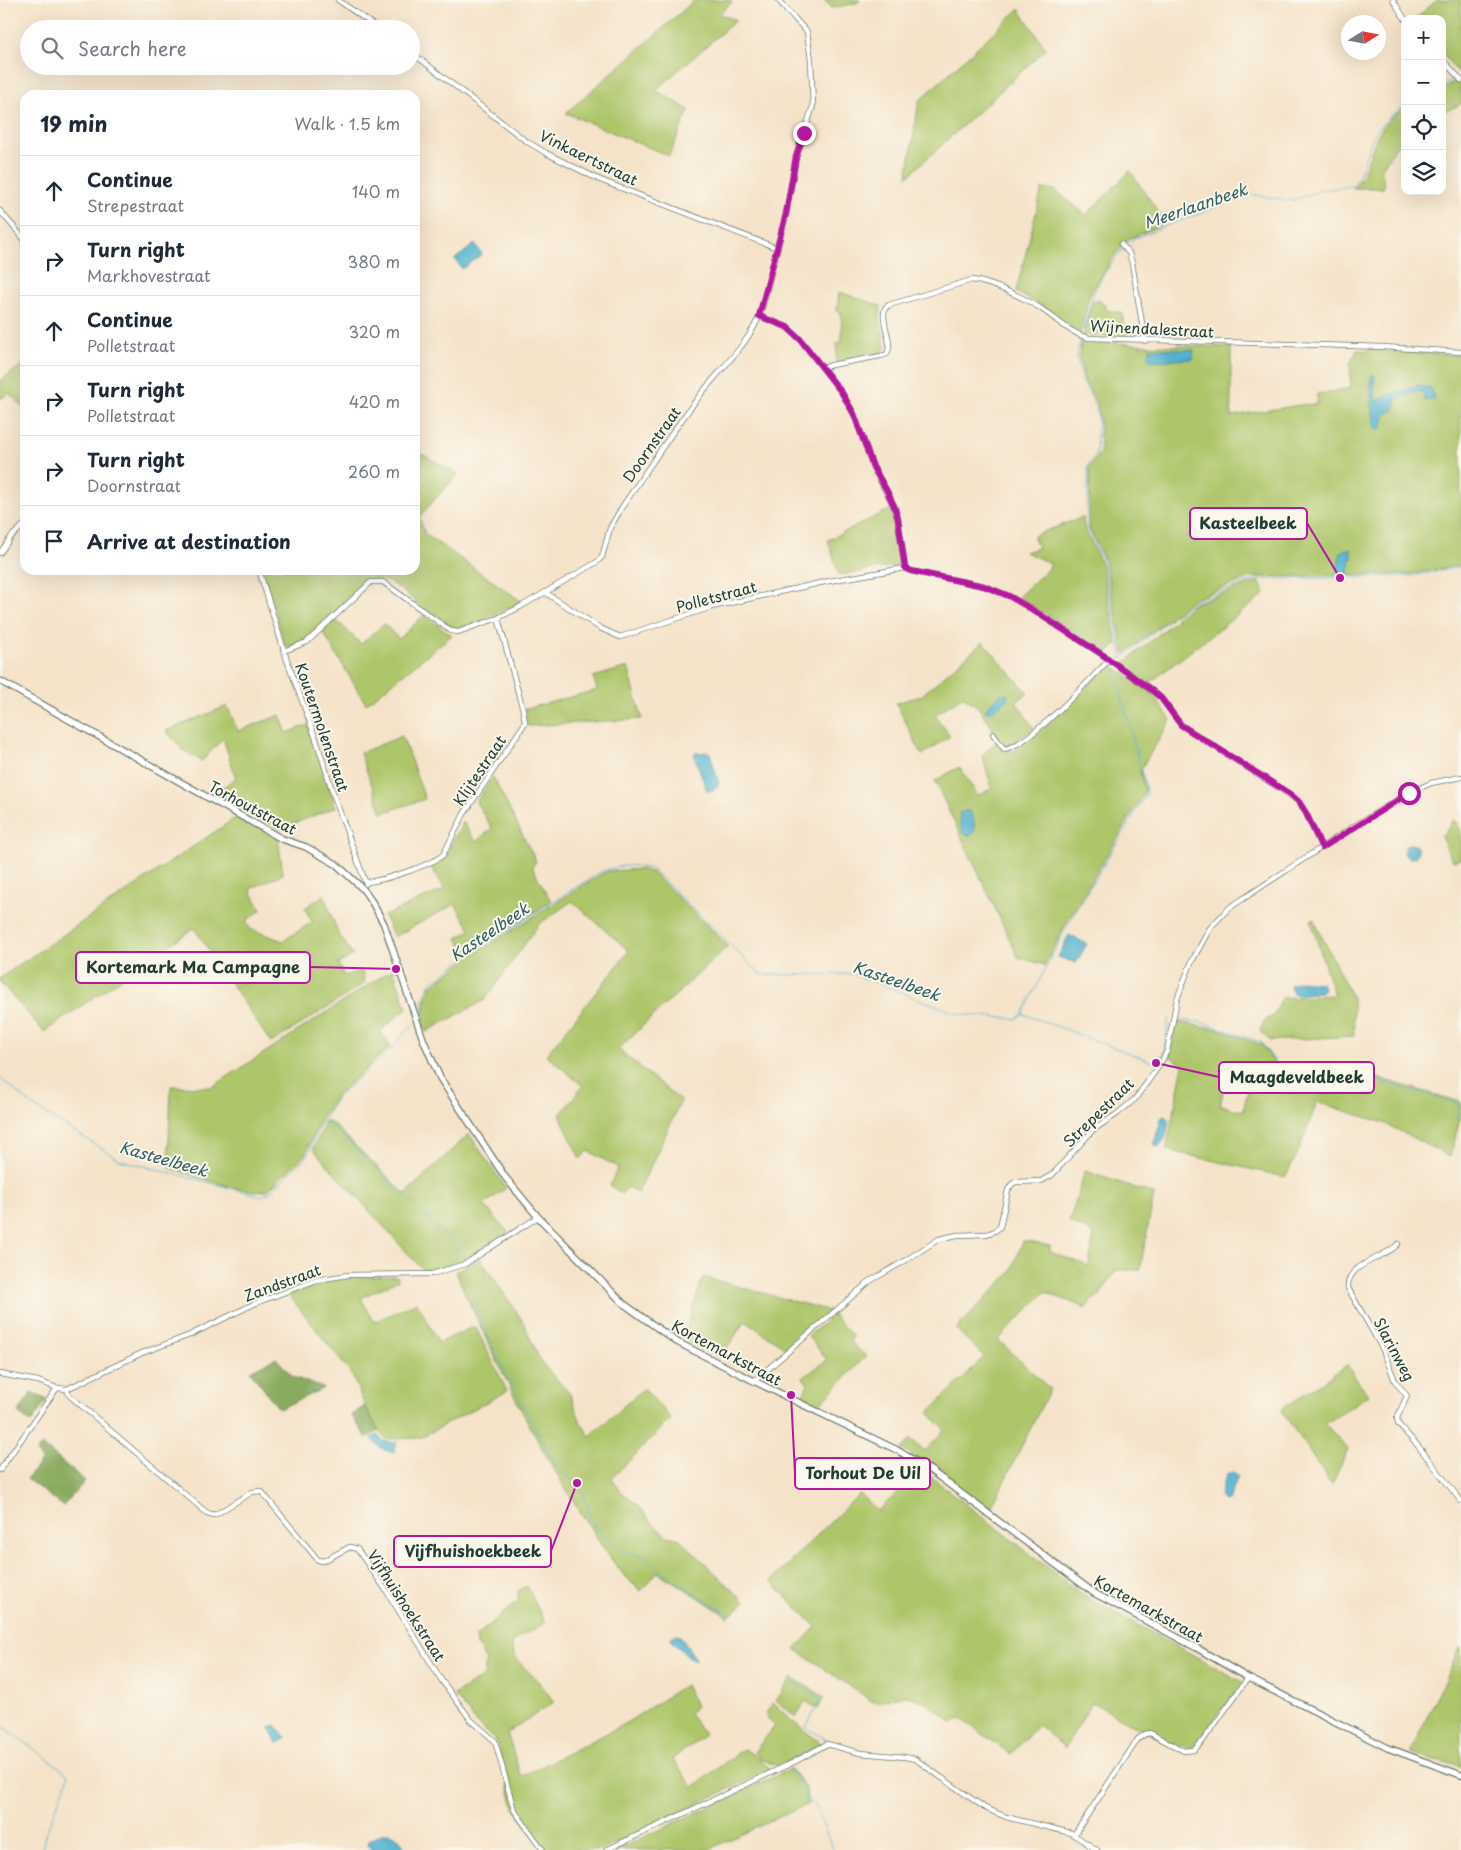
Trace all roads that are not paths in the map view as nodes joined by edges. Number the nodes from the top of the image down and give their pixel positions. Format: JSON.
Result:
{"nodes":[{"id":1,"x":338,"y":0,"type":"edge"},
{"id":2,"x":778,"y":0,"type":"edge"},
{"id":3,"x":1393,"y":0,"type":"edge"},
{"id":4,"x":1402,"y":15,"type":"edge"},
{"id":5,"x":366,"y":20,"type":"edge"},
{"id":6,"x":420,"y":59,"type":"edge"},
{"id":7,"x":1443,"y":60,"type":"edge"},
{"id":8,"x":1461,"y":80,"type":"edge"},
{"id":9,"x":1,"y":214,"type":"edge"},
{"id":10,"x":20,"y":235,"type":"edge"},
{"id":11,"x":1121,"y":244,"type":"dead end"},
{"id":12,"x":777,"y":248,"type":"junction"},
{"id":13,"x":759,"y":316,"type":"junction"},
{"id":14,"x":1145,"y":341,"type":"junction"},
{"id":15,"x":1461,"y":352,"type":"edge"},
{"id":16,"x":823,"y":368,"type":"junction"},
{"id":17,"x":20,"y":529,"type":"edge"},
{"id":18,"x":0,"y":553,"type":"edge"},
{"id":19,"x":905,"y":568,"type":"junction"},
{"id":20,"x":261,"y":575,"type":"edge"},
{"id":21,"x":546,"y":593,"type":"junction"},
{"id":22,"x":498,"y":618,"type":"junction"},
{"id":23,"x":284,"y":651,"type":"junction"},
{"id":24,"x":1109,"y":660,"type":"junction"},
{"id":25,"x":0,"y":681,"type":"edge"},
{"id":26,"x":992,"y":734,"type":"dead end"},
{"id":27,"x":1461,"y":777,"type":"edge"},
{"id":28,"x":1322,"y":848,"type":"junction"},
{"id":29,"x":366,"y":882,"type":"junction"},
{"id":30,"x":363,"y":889,"type":"junction"},
{"id":31,"x":417,"y":1024,"type":"joint"},
{"id":32,"x":538,"y":1217,"type":"junction"},
{"id":33,"x":1398,"y":1244,"type":"dead end"},
{"id":34,"x":0,"y":1374,"type":"edge"},
{"id":35,"x":754,"y":1381,"type":"junction"},
{"id":36,"x":57,"y":1388,"type":"junction"},
{"id":37,"x":67,"y":1389,"type":"junction"},
{"id":38,"x":0,"y":1470,"type":"edge"},
{"id":39,"x":1461,"y":1500,"type":"edge"},
{"id":40,"x":1248,"y":1678,"type":"junction"},
{"id":41,"x":1461,"y":1775,"type":"edge"},
{"id":42,"x":1074,"y":1835,"type":"junction"},
{"id":43,"x":544,"y":1850,"type":"edge"},
{"id":44,"x":606,"y":1850,"type":"edge"},
{"id":45,"x":1097,"y":1850,"type":"edge"}],
"edges":[{"from":1,"to":5,"type":"street"},
{"from":2,"to":12,"type":"street","name":"Doornstraat"},
{"from":3,"to":4,"type":"street"},
{"from":6,"to":12,"type":"street","name":"Vinkaertstraat"},
{"from":7,"to":8,"type":"street"},
{"from":9,"to":10,"type":"street"},
{"from":11,"to":14,"type":"street"},
{"from":12,"to":13,"type":"street","name":"Doornstraat"},
{"from":13,"to":16,"type":"street"},
{"from":13,"to":21,"type":"street","name":"Doornstraat"},
{"from":14,"to":15,"type":"street","name":"Wijnendalestraat"},
{"from":14,"to":16,"type":"street","name":"Wijnendalestraat"},
{"from":16,"to":19,"type":"street"},
{"from":17,"to":18,"type":"street"},
{"from":19,"to":21,"type":"street","name":"Polletstraat"},
{"from":19,"to":24,"type":"street","name":"Polletstraat"},
{"from":20,"to":23,"type":"street","name":"Koutermolenstraat"},
{"from":21,"to":22,"type":"street","name":"Doornstraat"},
{"from":22,"to":23,"type":"street","name":"Doornstraat"},
{"from":22,"to":29,"type":"street","name":"Klijtestraat"},
{"from":23,"to":29,"type":"street","name":"Koutermolenstraat"},
{"from":24,"to":26,"type":"street"},
{"from":24,"to":28,"type":"street","name":"Polletstraat"},
{"from":25,"to":30,"type":"street","name":"Torhoutstraat"},
{"from":27,"to":28,"type":"street","name":"Strepestraat"},
{"from":28,"to":35,"type":"street","name":"Strepestraat"},
{"from":29,"to":30,"type":"street"},
{"from":30,"to":31,"type":"street","name":"Torhoutstraat"},
{"from":31,"to":32,"type":"street","name":"Kortemarkstraat"},
{"from":32,"to":35,"type":"street","name":"Kortemarkstraat"},
{"from":32,"to":37,"type":"street","name":"Zandstraat"},
{"from":33,"to":39,"type":"street","name":"Slarinweg"},
{"from":34,"to":36,"type":"street"},
{"from":35,"to":40,"type":"street","name":"Kortemarkstraat"},
{"from":36,"to":37,"type":"street"},
{"from":36,"to":38,"type":"street"},
{"from":37,"to":43,"type":"street","name":"Vijfhuishoekstraat"},
{"from":40,"to":41,"type":"street","name":"Kortemarkstraat"},
{"from":40,"to":42,"type":"street"},
{"from":42,"to":44,"type":"street"},
{"from":42,"to":45,"type":"street"}]}
